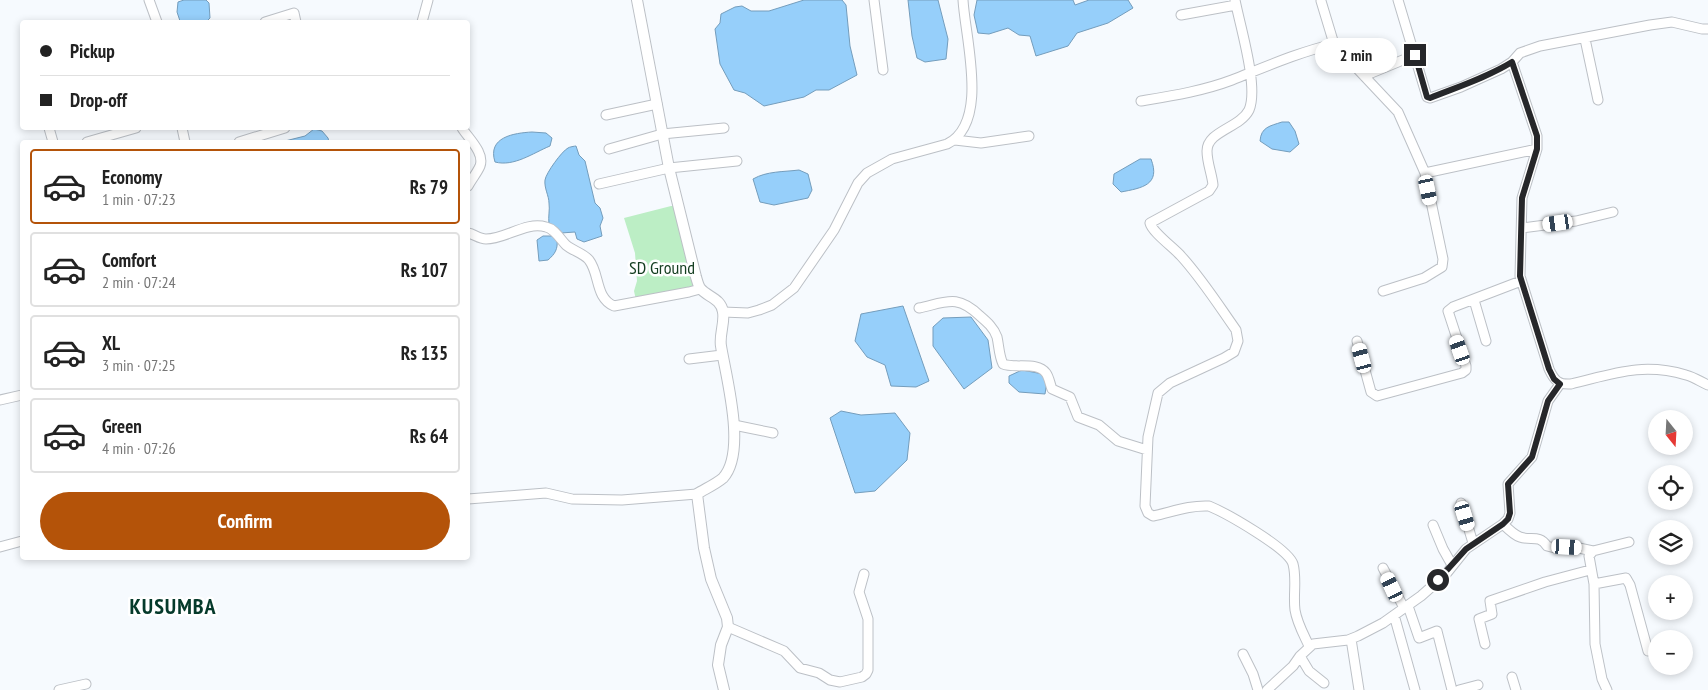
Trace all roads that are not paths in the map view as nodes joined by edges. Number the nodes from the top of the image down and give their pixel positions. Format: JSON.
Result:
{"nodes":[{"id":1,"x":149,"y":0,"type":"edge"},
{"id":2,"x":428,"y":0,"type":"edge"},
{"id":3,"x":637,"y":0,"type":"edge"},
{"id":4,"x":874,"y":0,"type":"edge"},
{"id":5,"x":962,"y":0,"type":"edge"},
{"id":6,"x":1398,"y":0,"type":"edge"},
{"id":7,"x":1321,"y":1,"type":"edge"},
{"id":8,"x":1236,"y":2,"type":"edge"},
{"id":9,"x":1181,"y":15,"type":"dead end"},
{"id":10,"x":156,"y":20,"type":"edge"},
{"id":11,"x":271,"y":20,"type":"edge"},
{"id":12,"x":296,"y":20,"type":"edge"},
{"id":13,"x":423,"y":20,"type":"edge"},
{"id":14,"x":1708,"y":29,"type":"edge"},
{"id":15,"x":1585,"y":38,"type":"junction"},
{"id":16,"x":1334,"y":44,"type":"junction"},
{"id":17,"x":1415,"y":55,"type":"junction"},
{"id":18,"x":1512,"y":62,"type":"junction"},
{"id":19,"x":883,"y":70,"type":"dead end"},
{"id":20,"x":1250,"y":72,"type":"junction"},
{"id":21,"x":1364,"y":76,"type":"junction"},
{"id":22,"x":1598,"y":100,"type":"dead end"},
{"id":23,"x":1141,"y":102,"type":"dead end"},
{"id":24,"x":657,"y":104,"type":"junction"},
{"id":25,"x":606,"y":115,"type":"dead end"},
{"id":26,"x":724,"y":128,"type":"dead end"},
{"id":27,"x":279,"y":130,"type":"edge"},
{"id":28,"x":463,"y":130,"type":"edge"},
{"id":29,"x":107,"y":131,"type":"edge"},
{"id":30,"x":662,"y":134,"type":"junction"},
{"id":31,"x":1029,"y":136,"type":"dead end"},
{"id":32,"x":91,"y":140,"type":"edge"},
{"id":33,"x":246,"y":140,"type":"edge"},
{"id":34,"x":955,"y":140,"type":"junction"},
{"id":35,"x":609,"y":149,"type":"dead end"},
{"id":36,"x":1537,"y":149,"type":"junction"},
{"id":37,"x":737,"y":161,"type":"dead end"},
{"id":38,"x":669,"y":168,"type":"junction"},
{"id":39,"x":1425,"y":173,"type":"junction"},
{"id":40,"x":470,"y":182,"type":"edge"},
{"id":41,"x":599,"y":184,"type":"dead end"},
{"id":42,"x":1613,"y":212,"type":"dead end"},
{"id":43,"x":1522,"y":228,"type":"junction"},
{"id":44,"x":470,"y":234,"type":"edge"},
{"id":45,"x":1521,"y":281,"type":"junction"},
{"id":46,"x":700,"y":289,"type":"junction"},
{"id":47,"x":1383,"y":291,"type":"dead end"},
{"id":48,"x":1474,"y":300,"type":"junction"},
{"id":49,"x":919,"y":308,"type":"dead end"},
{"id":50,"x":723,"y":312,"type":"junction"},
{"id":51,"x":1357,"y":341,"type":"dead end"},
{"id":52,"x":1486,"y":341,"type":"dead end"},
{"id":53,"x":722,"y":355,"type":"junction"},
{"id":54,"x":689,"y":359,"type":"dead end"},
{"id":55,"x":1560,"y":384,"type":"junction"},
{"id":56,"x":1708,"y":384,"type":"edge"},
{"id":57,"x":20,"y":395,"type":"edge"},
{"id":58,"x":0,"y":400,"type":"edge"},
{"id":59,"x":734,"y":426,"type":"junction"},
{"id":60,"x":773,"y":433,"type":"dead end"},
{"id":61,"x":1147,"y":450,"type":"junction"},
{"id":62,"x":697,"y":494,"type":"junction"},
{"id":63,"x":470,"y":499,"type":"edge"},
{"id":64,"x":1461,"y":503,"type":"dead end"},
{"id":65,"x":1503,"y":524,"type":"junction"},
{"id":66,"x":1432,"y":525,"type":"dead end"},
{"id":67,"x":20,"y":541,"type":"edge"},
{"id":68,"x":1629,"y":542,"type":"dead end"},
{"id":69,"x":1473,"y":544,"type":"junction"},
{"id":70,"x":0,"y":546,"type":"edge"},
{"id":71,"x":1593,"y":551,"type":"junction"},
{"id":72,"x":1452,"y":565,"type":"junction"},
{"id":73,"x":1383,"y":568,"type":"dead end"},
{"id":74,"x":1590,"y":570,"type":"junction"},
{"id":75,"x":864,"y":574,"type":"dead end"},
{"id":76,"x":1594,"y":584,"type":"junction"},
{"id":77,"x":1406,"y":607,"type":"junction"},
{"id":78,"x":1394,"y":615,"type":"junction"},
{"id":79,"x":728,"y":627,"type":"junction"},
{"id":80,"x":1351,"y":639,"type":"junction"},
{"id":81,"x":1485,"y":644,"type":"dead end"},
{"id":82,"x":1309,"y":646,"type":"junction"},
{"id":83,"x":1648,"y":651,"type":"dead end"},
{"id":84,"x":1243,"y":654,"type":"dead end"},
{"id":85,"x":1300,"y":656,"type":"junction"},
{"id":86,"x":1512,"y":677,"type":"dead end"},
{"id":87,"x":1324,"y":683,"type":"dead end"},
{"id":88,"x":86,"y":684,"type":"dead end"},
{"id":89,"x":1478,"y":685,"type":"dead end"},
{"id":90,"x":58,"y":690,"type":"edge"},
{"id":91,"x":724,"y":690,"type":"edge"},
{"id":92,"x":1258,"y":690,"type":"edge"},
{"id":93,"x":1267,"y":690,"type":"edge"},
{"id":94,"x":1359,"y":690,"type":"edge"},
{"id":95,"x":1415,"y":690,"type":"edge"},
{"id":96,"x":1452,"y":690,"type":"edge"},
{"id":97,"x":1458,"y":690,"type":"edge"},
{"id":98,"x":1516,"y":690,"type":"edge"},
{"id":99,"x":1607,"y":690,"type":"edge"}],
"edges":[{"from":1,"to":10,"type":"street"},
{"from":2,"to":13,"type":"street"},
{"from":3,"to":24,"type":"street"},
{"from":4,"to":19,"type":"street"},
{"from":5,"to":34,"type":"street"},
{"from":6,"to":17,"type":"street"},
{"from":7,"to":16,"type":"street"},
{"from":8,"to":9,"type":"street"},
{"from":8,"to":20,"type":"street"},
{"from":11,"to":12,"type":"street"},
{"from":14,"to":15,"type":"street"},
{"from":15,"to":18,"type":"street"},
{"from":15,"to":22,"type":"street"},
{"from":16,"to":20,"type":"street"},
{"from":16,"to":21,"type":"street"},
{"from":17,"to":18,"type":"street"},
{"from":17,"to":21,"type":"street"},
{"from":18,"to":36,"type":"street"},
{"from":20,"to":23,"type":"street"},
{"from":20,"to":61,"type":"street"},
{"from":21,"to":39,"type":"street"},
{"from":24,"to":25,"type":"street"},
{"from":24,"to":30,"type":"street"},
{"from":26,"to":30,"type":"street"},
{"from":27,"to":33,"type":"street"},
{"from":28,"to":40,"type":"street"},
{"from":29,"to":32,"type":"street"},
{"from":30,"to":35,"type":"street"},
{"from":30,"to":38,"type":"street"},
{"from":31,"to":34,"type":"street"},
{"from":34,"to":50,"type":"street"},
{"from":36,"to":39,"type":"street"},
{"from":36,"to":43,"type":"street"},
{"from":37,"to":38,"type":"street"},
{"from":38,"to":41,"type":"street"},
{"from":38,"to":46,"type":"street"},
{"from":39,"to":47,"type":"street"},
{"from":42,"to":43,"type":"street"},
{"from":43,"to":45,"type":"street"},
{"from":44,"to":46,"type":"street"},
{"from":45,"to":48,"type":"street"},
{"from":45,"to":55,"type":"street"},
{"from":46,"to":50,"type":"street"},
{"from":48,"to":51,"type":"street"},
{"from":48,"to":52,"type":"street"},
{"from":49,"to":61,"type":"street"},
{"from":50,"to":53,"type":"street"},
{"from":53,"to":54,"type":"street"},
{"from":53,"to":59,"type":"street"},
{"from":55,"to":56,"type":"street"},
{"from":55,"to":65,"type":"street"},
{"from":57,"to":58,"type":"street"},
{"from":59,"to":60,"type":"street"},
{"from":59,"to":62,"type":"street"},
{"from":61,"to":82,"type":"street"},
{"from":62,"to":63,"type":"street"},
{"from":62,"to":79,"type":"street"},
{"from":64,"to":69,"type":"street"},
{"from":65,"to":69,"type":"street"},
{"from":65,"to":71,"type":"street"},
{"from":66,"to":72,"type":"street"},
{"from":67,"to":70,"type":"street"},
{"from":68,"to":71,"type":"street"},
{"from":69,"to":72,"type":"street"},
{"from":71,"to":74,"type":"street"},
{"from":72,"to":77,"type":"street"},
{"from":73,"to":77,"type":"street"},
{"from":74,"to":76,"type":"street"},
{"from":74,"to":81,"type":"street"},
{"from":75,"to":79,"type":"street"},
{"from":76,"to":83,"type":"street"},
{"from":76,"to":99,"type":"street"},
{"from":77,"to":78,"type":"street"},
{"from":77,"to":96,"type":"street"},
{"from":78,"to":80,"type":"street"},
{"from":78,"to":95,"type":"street"},
{"from":79,"to":91,"type":"street"},
{"from":80,"to":82,"type":"street"},
{"from":80,"to":94,"type":"street"},
{"from":82,"to":85,"type":"street"},
{"from":84,"to":92,"type":"street"},
{"from":85,"to":87,"type":"street"},
{"from":85,"to":93,"type":"street"},
{"from":86,"to":98,"type":"street"},
{"from":88,"to":90,"type":"street"},
{"from":89,"to":97,"type":"street"}]}
